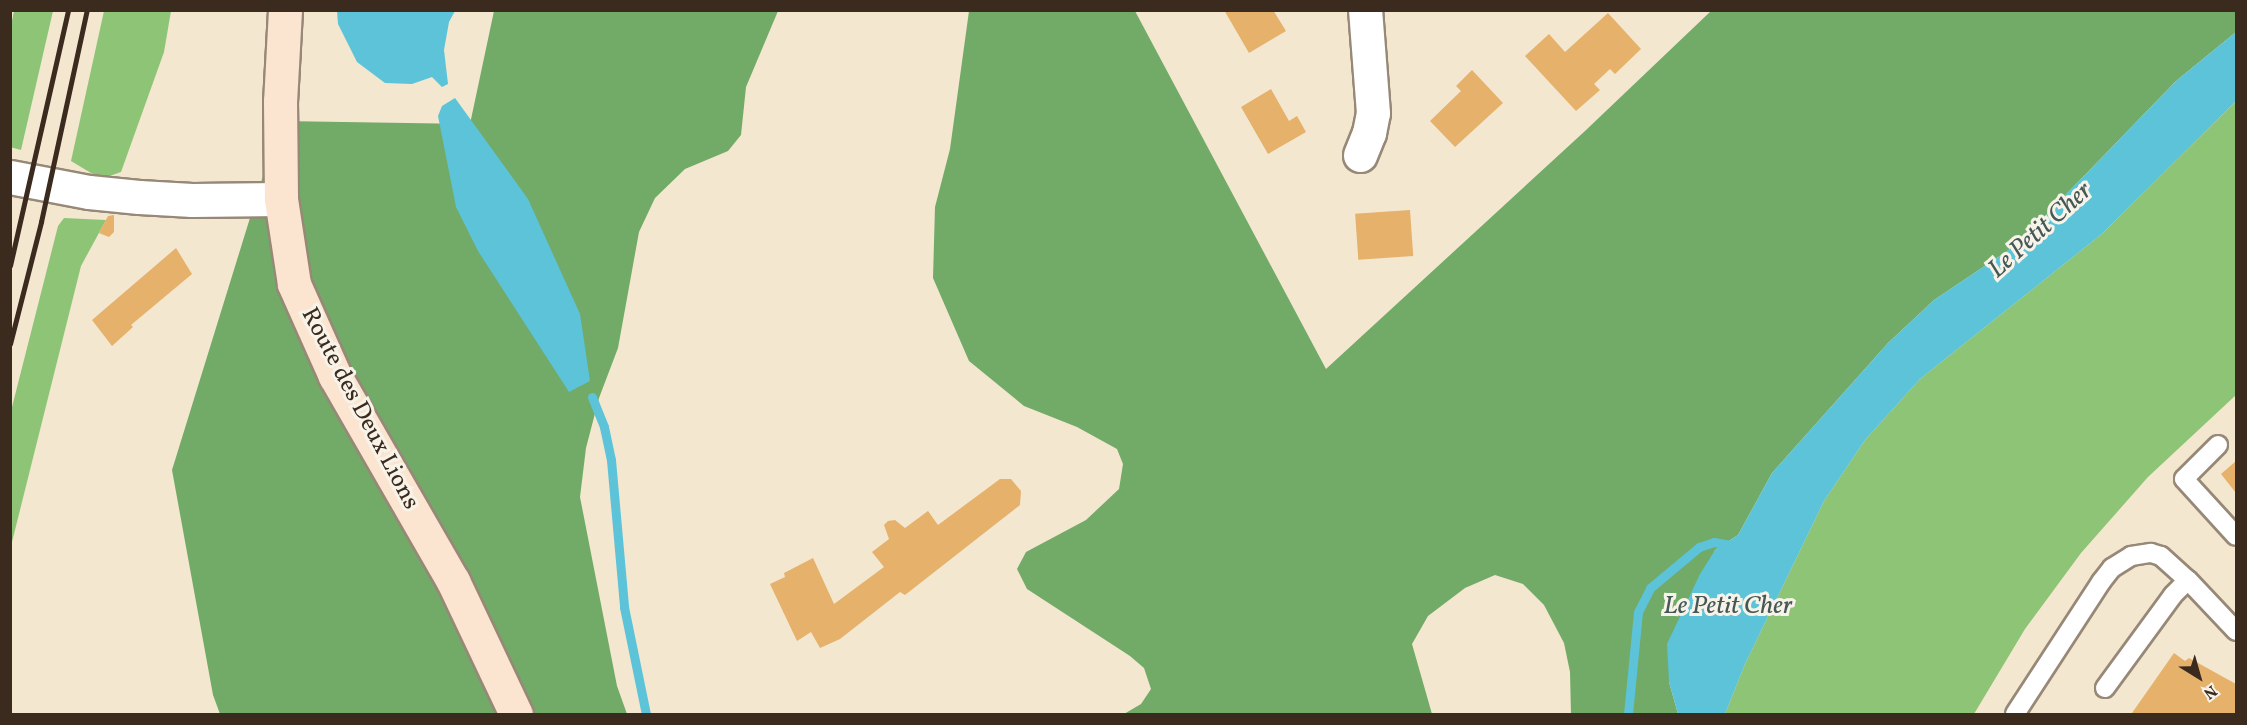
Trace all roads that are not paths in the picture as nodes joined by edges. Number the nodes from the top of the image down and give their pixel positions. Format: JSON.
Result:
{"nodes":[{"id":1,"x":285,"y":10,"type":"edge"},
{"id":2,"x":1365,"y":10,"type":"edge"},
{"id":3,"x":1360,"y":155,"type":"dead end"},
{"id":4,"x":10,"y":177,"type":"edge"},
{"id":5,"x":281,"y":199,"type":"junction"},
{"id":6,"x":2218,"y":445,"type":"dead end"},
{"id":7,"x":2236,"y":536,"type":"edge"},
{"id":8,"x":2188,"y":580,"type":"junction"},
{"id":9,"x":2236,"y":631,"type":"edge"},
{"id":10,"x":2105,"y":688,"type":"dead end"},
{"id":11,"x":516,"y":714,"type":"edge"},
{"id":12,"x":2015,"y":714,"type":"edge"}],
"edges":[{"from":1,"to":5,"type":"street","name":"Route des Deux Lions"},
{"from":2,"to":3,"type":"street"},
{"from":4,"to":5,"type":"street"},
{"from":5,"to":11,"type":"street","name":"Route des Deux Lions"},
{"from":6,"to":7,"type":"lane"},
{"from":8,"to":9,"type":"lane"},
{"from":8,"to":10,"type":"lane"},
{"from":8,"to":12,"type":"lane"}]}
